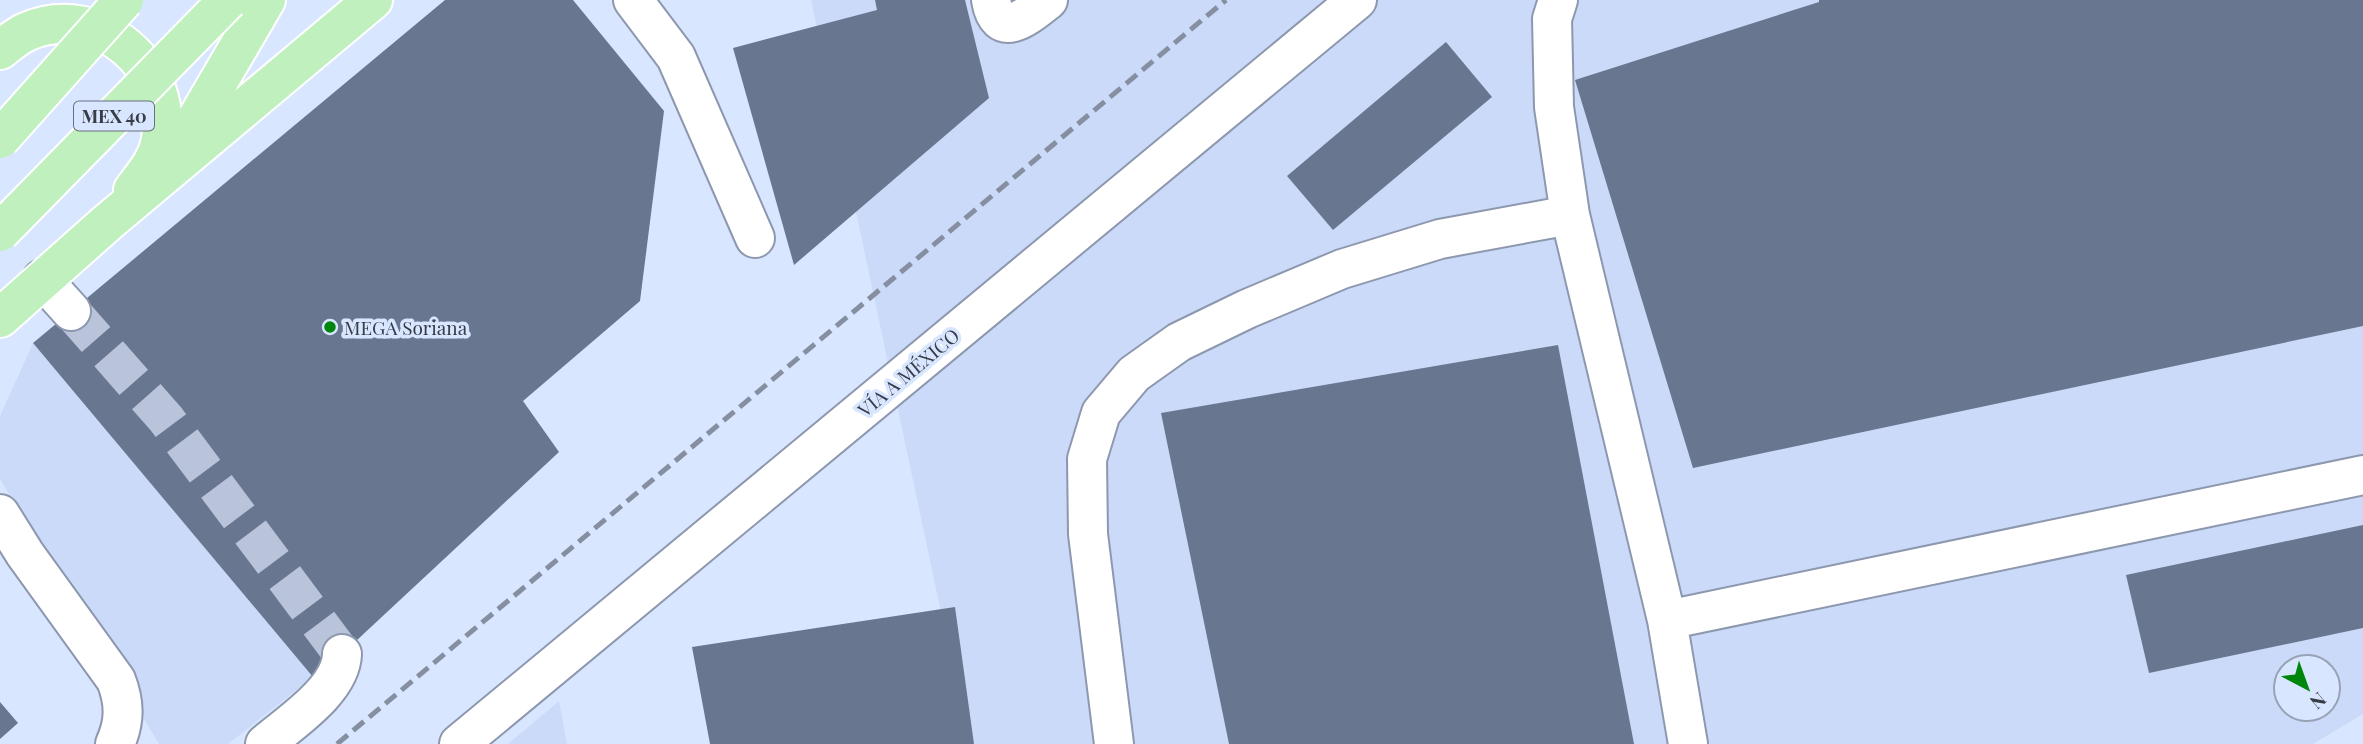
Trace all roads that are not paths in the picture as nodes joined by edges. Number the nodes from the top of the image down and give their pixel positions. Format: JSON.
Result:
{"nodes":[{"id":1,"x":26,"y":0,"type":"edge"},
{"id":2,"x":124,"y":0,"type":"edge"},
{"id":3,"x":228,"y":0,"type":"edge"},
{"id":4,"x":266,"y":0,"type":"edge"},
{"id":5,"x":373,"y":0,"type":"edge"},
{"id":6,"x":633,"y":0,"type":"edge"},
{"id":7,"x":991,"y":0,"type":"edge"},
{"id":8,"x":1048,"y":0,"type":"edge"},
{"id":9,"x":1357,"y":0,"type":"edge"},
{"id":10,"x":1558,"y":0,"type":"edge"},
{"id":11,"x":0,"y":33,"type":"edge"},
{"id":12,"x":0,"y":50,"type":"edge"},
{"id":13,"x":0,"y":139,"type":"edge"},
{"id":14,"x":148,"y":189,"type":"junction"},
{"id":15,"x":1570,"y":215,"type":"junction"},
{"id":16,"x":108,"y":222,"type":"junction"},
{"id":17,"x":0,"y":232,"type":"edge"},
{"id":18,"x":755,"y":238,"type":"dead end"},
{"id":19,"x":42,"y":279,"type":"junction"},
{"id":20,"x":71,"y":311,"type":"tunnel mouth"},
{"id":21,"x":0,"y":318,"type":"edge"},
{"id":22,"x":2363,"y":475,"type":"edge"},
{"id":23,"x":0,"y":514,"type":"edge"},
{"id":24,"x":12,"y":565,"type":"edge"},
{"id":25,"x":1667,"y":620,"type":"junction"},
{"id":26,"x":342,"y":654,"type":"dead end"},
{"id":27,"x":114,"y":744,"type":"edge"},
{"id":28,"x":265,"y":744,"type":"edge"},
{"id":29,"x":460,"y":744,"type":"edge"},
{"id":30,"x":1114,"y":744,"type":"edge"},
{"id":31,"x":1688,"y":744,"type":"edge"}],
"edges":[{"from":1,"to":11,"type":"main road"},
{"from":2,"to":13,"type":"main road","bridge":true},
{"from":3,"to":17,"type":"main road","number":"MEX 40","bridge":true},
{"from":4,"to":14,"type":"main road"},
{"from":5,"to":14,"type":"main road"},
{"from":6,"to":18,"type":"street"},
{"from":7,"to":8,"type":"street"},
{"from":9,"to":29,"type":"street","name":"VÍA A MÉXICO"},
{"from":10,"to":15,"type":"street"},
{"from":12,"to":16,"type":"main road"},
{"from":14,"to":16,"type":"main road"},
{"from":15,"to":25,"type":"street"},
{"from":15,"to":30,"type":"street"},
{"from":16,"to":19,"type":"main road"},
{"from":19,"to":20,"type":"street"},
{"from":19,"to":21,"type":"main road"},
{"from":22,"to":25,"type":"street"},
{"from":23,"to":24,"type":"street"},
{"from":24,"to":27,"type":"street"},
{"from":25,"to":31,"type":"street"},
{"from":26,"to":28,"type":"street"}]}
